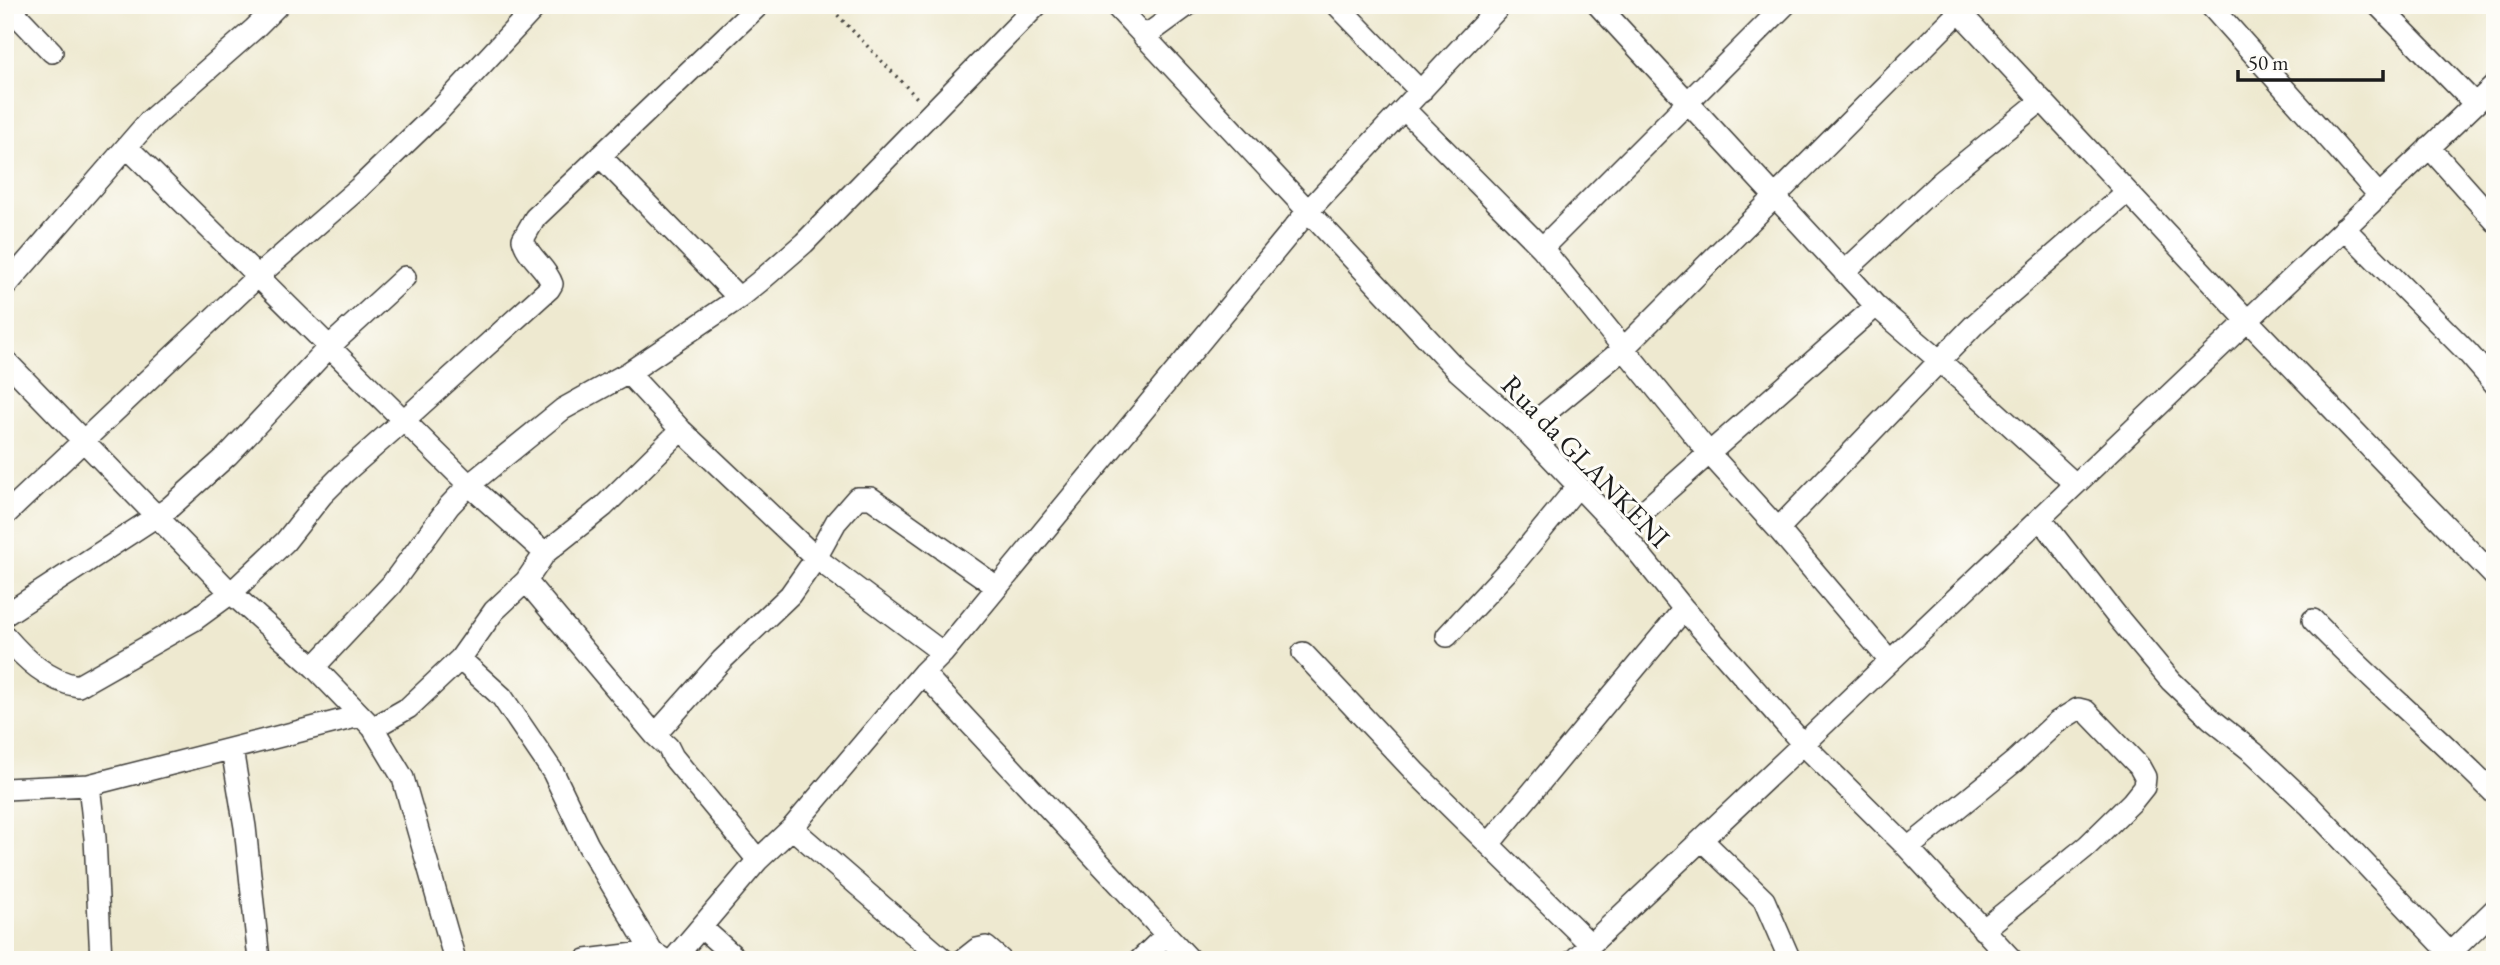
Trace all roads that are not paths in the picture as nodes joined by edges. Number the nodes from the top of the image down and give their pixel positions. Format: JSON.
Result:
{"nodes":[{"id":1,"x":7,"y":5,"type":"edge"},
{"id":2,"x":278,"y":5,"type":"edge"},
{"id":3,"x":537,"y":5,"type":"edge"},
{"id":4,"x":759,"y":5,"type":"edge"},
{"id":5,"x":1037,"y":5,"type":"edge"},
{"id":6,"x":1115,"y":5,"type":"edge"},
{"id":7,"x":1188,"y":5,"type":"edge"},
{"id":8,"x":1337,"y":5,"type":"edge"},
{"id":9,"x":1501,"y":5,"type":"edge"},
{"id":10,"x":1785,"y":5,"type":"edge"},
{"id":11,"x":2210,"y":5,"type":"edge"},
{"id":12,"x":2378,"y":5,"type":"edge"},
{"id":13,"x":1600,"y":6,"type":"edge"},
{"id":14,"x":1956,"y":8,"type":"edge"},
{"id":15,"x":1144,"y":37,"type":"junction"},
{"id":16,"x":52,"y":51,"type":"dead end"},
{"id":17,"x":2495,"y":85,"type":"edge"},
{"id":18,"x":1421,"y":92,"type":"junction"},
{"id":19,"x":2042,"y":100,"type":"junction"},
{"id":20,"x":1687,"y":103,"type":"junction"},
{"id":21,"x":2475,"y":104,"type":"junction"},
{"id":22,"x":1405,"y":110,"type":"junction"},
{"id":23,"x":127,"y":147,"type":"junction"},
{"id":24,"x":2429,"y":147,"type":"junction"},
{"id":25,"x":600,"y":156,"type":"junction"},
{"id":26,"x":2127,"y":192,"type":"junction"},
{"id":27,"x":2379,"y":195,"type":"junction"},
{"id":28,"x":1775,"y":196,"type":"junction"},
{"id":29,"x":1308,"y":211,"type":"junction"},
{"id":30,"x":2495,"y":221,"type":"edge"},
{"id":31,"x":2344,"y":228,"type":"junction"},
{"id":32,"x":1542,"y":248,"type":"junction"},
{"id":33,"x":1844,"y":272,"type":"junction"},
{"id":34,"x":258,"y":276,"type":"junction"},
{"id":35,"x":405,"y":277,"type":"dead end"},
{"id":36,"x":8,"y":278,"type":"edge"},
{"id":37,"x":739,"y":298,"type":"junction"},
{"id":38,"x":1876,"y":306,"type":"junction"},
{"id":39,"x":2247,"y":320,"type":"junction"},
{"id":40,"x":330,"y":346,"type":"junction"},
{"id":41,"x":1623,"y":349,"type":"junction"},
{"id":42,"x":5,"y":360,"type":"edge"},
{"id":43,"x":1940,"y":361,"type":"junction"},
{"id":44,"x":628,"y":373,"type":"junction"},
{"id":45,"x":2495,"y":384,"type":"edge"},
{"id":46,"x":404,"y":421,"type":"junction"},
{"id":47,"x":681,"y":430,"type":"junction"},
{"id":48,"x":1525,"y":430,"type":"junction"},
{"id":49,"x":84,"y":441,"type":"junction"},
{"id":50,"x":1709,"y":453,"type":"junction"},
{"id":51,"x":2075,"y":484,"type":"junction"},
{"id":52,"x":470,"y":485,"type":"junction"},
{"id":53,"x":1578,"y":486,"type":"junction"},
{"id":54,"x":5,"y":515,"type":"edge"},
{"id":55,"x":156,"y":517,"type":"junction"},
{"id":56,"x":2040,"y":518,"type":"junction"},
{"id":57,"x":1778,"y":529,"type":"junction"},
{"id":58,"x":1621,"y":531,"type":"junction"},
{"id":59,"x":545,"y":553,"type":"junction"},
{"id":60,"x":816,"y":558,"type":"junction"},
{"id":61,"x":2495,"y":577,"type":"edge"},
{"id":62,"x":526,"y":581,"type":"junction"},
{"id":63,"x":997,"y":587,"type":"junction"},
{"id":64,"x":231,"y":593,"type":"junction"},
{"id":65,"x":1684,"y":609,"type":"junction"},
{"id":66,"x":5,"y":615,"type":"edge"},
{"id":67,"x":2314,"y":620,"type":"dead end"},
{"id":68,"x":5,"y":636,"type":"edge"},
{"id":69,"x":1447,"y":636,"type":"dead end"},
{"id":70,"x":943,"y":653,"type":"junction"},
{"id":71,"x":1303,"y":653,"type":"dead end"},
{"id":72,"x":460,"y":659,"type":"junction"},
{"id":73,"x":1890,"y":661,"type":"junction"},
{"id":74,"x":314,"y":667,"type":"junction"},
{"id":75,"x":923,"y":673,"type":"junction"},
{"id":76,"x":366,"y":722,"type":"junction"},
{"id":77,"x":655,"y":735,"type":"junction"},
{"id":78,"x":1803,"y":744,"type":"junction"},
{"id":79,"x":232,"y":750,"type":"junction"},
{"id":80,"x":9,"y":785,"type":"edge"},
{"id":81,"x":89,"y":785,"type":"junction"},
{"id":82,"x":2495,"y":794,"type":"edge"},
{"id":83,"x":792,"y":828,"type":"junction"},
{"id":84,"x":1702,"y":840,"type":"junction"},
{"id":85,"x":1489,"y":844,"type":"junction"},
{"id":86,"x":1908,"y":848,"type":"junction"},
{"id":87,"x":758,"y":860,"type":"junction"},
{"id":88,"x":2495,"y":909,"type":"edge"},
{"id":89,"x":702,"y":928,"type":"junction"},
{"id":90,"x":1983,"y":930,"type":"junction"},
{"id":91,"x":1166,"y":935,"type":"junction"},
{"id":92,"x":1590,"y":944,"type":"junction"},
{"id":93,"x":659,"y":956,"type":"edge"},
{"id":94,"x":2446,"y":956,"type":"edge"},
{"id":95,"x":101,"y":960,"type":"edge"},
{"id":96,"x":258,"y":960,"type":"edge"},
{"id":97,"x":455,"y":960,"type":"edge"},
{"id":98,"x":586,"y":960,"type":"edge"},
{"id":99,"x":673,"y":960,"type":"edge"},
{"id":100,"x":738,"y":960,"type":"edge"},
{"id":101,"x":944,"y":960,"type":"edge"},
{"id":102,"x":963,"y":960,"type":"edge"},
{"id":103,"x":1001,"y":960,"type":"edge"},
{"id":104,"x":1140,"y":960,"type":"edge"},
{"id":105,"x":1190,"y":960,"type":"edge"},
{"id":106,"x":1574,"y":960,"type":"edge"},
{"id":107,"x":1790,"y":960,"type":"edge"},
{"id":108,"x":2012,"y":960,"type":"edge"}],
"edges":[{"from":1,"to":16,"type":"street"},
{"from":2,"to":23,"type":"street"},
{"from":3,"to":34,"type":"street"},
{"from":4,"to":25,"type":"street"},
{"from":5,"to":37,"type":"street"},
{"from":6,"to":15,"type":"street","name":"Rua da GLANKENI"},
{"from":7,"to":15,"type":"street"},
{"from":8,"to":18,"type":"street"},
{"from":9,"to":18,"type":"street"},
{"from":10,"to":20,"type":"street"},
{"from":11,"to":27,"type":"street"},
{"from":12,"to":21,"type":"street"},
{"from":13,"to":20,"type":"street"},
{"from":14,"to":19,"type":"street"},
{"from":14,"to":28,"type":"street"},
{"from":15,"to":29,"type":"street","name":"Rua da GLANKENI"},
{"from":17,"to":21,"type":"street"},
{"from":18,"to":22,"type":"street"},
{"from":19,"to":26,"type":"street"},
{"from":19,"to":33,"type":"street"},
{"from":20,"to":28,"type":"street"},
{"from":20,"to":32,"type":"street"},
{"from":21,"to":24,"type":"street"},
{"from":22,"to":29,"type":"street"},
{"from":22,"to":32,"type":"street"},
{"from":23,"to":34,"type":"street"},
{"from":23,"to":36,"type":"street"},
{"from":24,"to":27,"type":"street"},
{"from":24,"to":30,"type":"street"},
{"from":25,"to":37,"type":"street"},
{"from":25,"to":46,"type":"street"},
{"from":26,"to":39,"type":"street"},
{"from":26,"to":43,"type":"street"},
{"from":27,"to":31,"type":"street"},
{"from":28,"to":33,"type":"street"},
{"from":28,"to":41,"type":"street"},
{"from":29,"to":48,"type":"street","name":"Rua da GLANKENI"},
{"from":29,"to":63,"type":"street"},
{"from":31,"to":39,"type":"street"},
{"from":31,"to":45,"type":"street"},
{"from":32,"to":41,"type":"street"},
{"from":33,"to":38,"type":"street"},
{"from":34,"to":40,"type":"street"},
{"from":34,"to":49,"type":"street"},
{"from":35,"to":40,"type":"street"},
{"from":37,"to":44,"type":"street"},
{"from":38,"to":43,"type":"street"},
{"from":38,"to":50,"type":"street"},
{"from":39,"to":51,"type":"street"},
{"from":39,"to":61,"type":"street"},
{"from":40,"to":46,"type":"street"},
{"from":40,"to":55,"type":"street"},
{"from":41,"to":48,"type":"street"},
{"from":41,"to":50,"type":"street"},
{"from":42,"to":49,"type":"street"},
{"from":43,"to":51,"type":"street"},
{"from":43,"to":57,"type":"street"},
{"from":44,"to":47,"type":"street"},
{"from":44,"to":52,"type":"street"},
{"from":46,"to":52,"type":"street"},
{"from":46,"to":64,"type":"street"},
{"from":47,"to":59,"type":"street"},
{"from":47,"to":60,"type":"street"},
{"from":48,"to":53,"type":"street","name":"Rua da GLANKENI"},
{"from":49,"to":54,"type":"street"},
{"from":49,"to":55,"type":"street"},
{"from":50,"to":57,"type":"street"},
{"from":50,"to":58,"type":"street"},
{"from":51,"to":56,"type":"street"},
{"from":52,"to":59,"type":"street"},
{"from":52,"to":74,"type":"street"},
{"from":53,"to":58,"type":"street","name":"Rua da GLANKENI"},
{"from":53,"to":69,"type":"street"},
{"from":55,"to":64,"type":"street"},
{"from":55,"to":66,"type":"street"},
{"from":56,"to":73,"type":"street"},
{"from":56,"to":94,"type":"street"},
{"from":57,"to":73,"type":"street"},
{"from":58,"to":65,"type":"street","name":"Rua da GLANKENI"},
{"from":59,"to":62,"type":"street"},
{"from":60,"to":63,"type":"street"},
{"from":60,"to":70,"type":"street"},
{"from":60,"to":77,"type":"street"},
{"from":62,"to":72,"type":"street"},
{"from":62,"to":77,"type":"street"},
{"from":63,"to":70,"type":"street"},
{"from":64,"to":68,"type":"street"},
{"from":64,"to":74,"type":"street"},
{"from":65,"to":78,"type":"street","name":"Rua da GLANKENI"},
{"from":65,"to":85,"type":"street"},
{"from":67,"to":82,"type":"street"},
{"from":70,"to":75,"type":"street"},
{"from":71,"to":85,"type":"street"},
{"from":72,"to":76,"type":"street"},
{"from":72,"to":93,"type":"street"},
{"from":73,"to":78,"type":"street"},
{"from":74,"to":76,"type":"street"},
{"from":75,"to":83,"type":"street"},
{"from":75,"to":91,"type":"street"},
{"from":76,"to":79,"type":"street"},
{"from":76,"to":97,"type":"street"},
{"from":77,"to":87,"type":"street"},
{"from":78,"to":84,"type":"street"},
{"from":78,"to":86,"type":"street","name":"Rua da GLANKENI"},
{"from":79,"to":81,"type":"street"},
{"from":79,"to":96,"type":"street"},
{"from":80,"to":81,"type":"street"},
{"from":81,"to":95,"type":"street"},
{"from":83,"to":87,"type":"street"},
{"from":83,"to":101,"type":"street"},
{"from":84,"to":92,"type":"street"},
{"from":84,"to":107,"type":"street"},
{"from":85,"to":92,"type":"street"},
{"from":86,"to":90,"type":"street","name":"Rua da GLANKENI"},
{"from":86,"to":90,"type":"street"},
{"from":87,"to":89,"type":"street"},
{"from":88,"to":94,"type":"street"},
{"from":89,"to":99,"type":"street"},
{"from":89,"to":100,"type":"street"},
{"from":90,"to":108,"type":"street","name":"Rua da GLANKENI"},
{"from":91,"to":104,"type":"street"},
{"from":91,"to":105,"type":"street"},
{"from":92,"to":106,"type":"street"},
{"from":93,"to":98,"type":"street"},
{"from":102,"to":103,"type":"street"}]}
